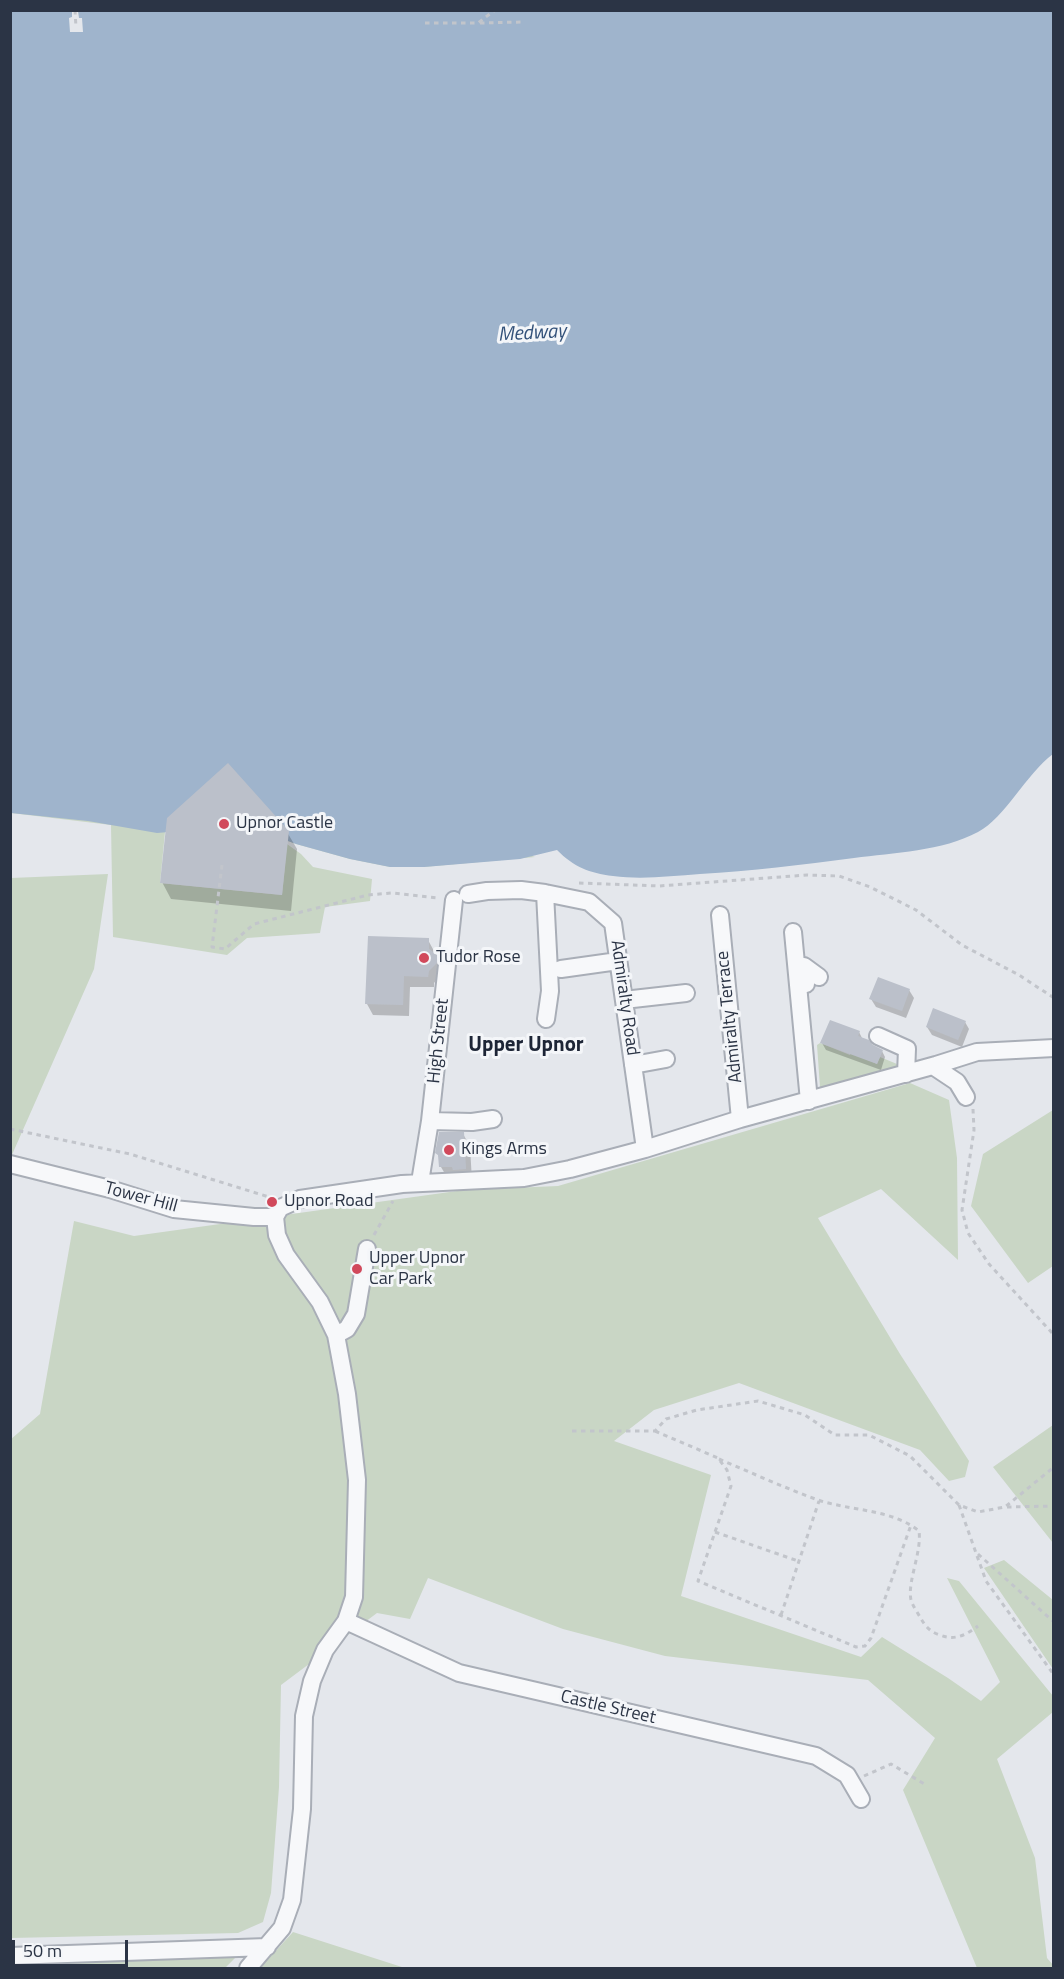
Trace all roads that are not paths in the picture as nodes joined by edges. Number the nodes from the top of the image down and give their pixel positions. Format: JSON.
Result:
{"nodes":[{"id":1,"x":545,"y":893,"type":"junction"},
{"id":2,"x":461,"y":897,"type":"joint"},
{"id":3,"x":720,"y":915,"type":"dead end"},
{"id":4,"x":793,"y":932,"type":"dead end"},
{"id":5,"x":618,"y":962,"type":"junction"},
{"id":6,"x":561,"y":969,"type":"dead end"},
{"id":7,"x":819,"y":977,"type":"dead end"},
{"id":8,"x":686,"y":993,"type":"dead end"},
{"id":9,"x":624,"y":1000,"type":"junction"},
{"id":10,"x":546,"y":1019,"type":"dead end"},
{"id":11,"x":878,"y":1036,"type":"dead end"},
{"id":12,"x":1053,"y":1048,"type":"edge"},
{"id":13,"x":666,"y":1059,"type":"dead end"},
{"id":14,"x":633,"y":1065,"type":"junction"},
{"id":15,"x":933,"y":1066,"type":"junction"},
{"id":16,"x":906,"y":1074,"type":"junction"},
{"id":17,"x":966,"y":1097,"type":"road end"},
{"id":18,"x":814,"y":1099,"type":"junction"},
{"id":19,"x":493,"y":1119,"type":"dead end"},
{"id":20,"x":740,"y":1119,"type":"junction"},
{"id":21,"x":430,"y":1121,"type":"junction"},
{"id":22,"x":645,"y":1149,"type":"junction"},
{"id":23,"x":10,"y":1164,"type":"edge"},
{"id":24,"x":420,"y":1182,"type":"junction"},
{"id":25,"x":275,"y":1217,"type":"junction"},
{"id":26,"x":367,"y":1249,"type":"road end"},
{"id":27,"x":336,"y":1335,"type":"junction"},
{"id":28,"x":346,"y":1621,"type":"junction"},
{"id":29,"x":861,"y":1799,"type":"dead end"},
{"id":30,"x":267,"y":1947,"type":"junction"},
{"id":31,"x":10,"y":1956,"type":"edge"},
{"id":32,"x":248,"y":1968,"type":"edge"}],
"edges":[{"from":1,"to":2,"type":"street","name":"Admiralty Road"},
{"from":1,"to":5,"type":"street","name":"Admiralty Road"},
{"from":1,"to":10,"type":"street"},
{"from":2,"to":21,"type":"street","name":"High Street"},
{"from":3,"to":20,"type":"street","name":"Admiralty Terrace"},
{"from":4,"to":18,"type":"street"},
{"from":5,"to":6,"type":"street"},
{"from":5,"to":9,"type":"street","name":"Admiralty Road"},
{"from":7,"to":18,"type":"street"},
{"from":8,"to":9,"type":"street"},
{"from":9,"to":14,"type":"street","name":"Admiralty Road"},
{"from":11,"to":16,"type":"street"},
{"from":12,"to":15,"type":"street"},
{"from":13,"to":14,"type":"street"},
{"from":14,"to":22,"type":"street","name":"Admiralty Road"},
{"from":15,"to":16,"type":"street"},
{"from":15,"to":17,"type":"street"},
{"from":16,"to":18,"type":"street"},
{"from":18,"to":20,"type":"street"},
{"from":19,"to":21,"type":"street"},
{"from":20,"to":22,"type":"street"},
{"from":21,"to":24,"type":"street","name":"High Street"},
{"from":22,"to":24,"type":"street"},
{"from":23,"to":25,"type":"street","name":"Tower Hill"},
{"from":24,"to":25,"type":"street"},
{"from":25,"to":27,"type":"street"},
{"from":26,"to":27,"type":"street"},
{"from":27,"to":28,"type":"street"},
{"from":28,"to":29,"type":"street","name":"Castle Street"},
{"from":28,"to":30,"type":"street"},
{"from":30,"to":31,"type":"street"},
{"from":30,"to":32,"type":"street"}]}
